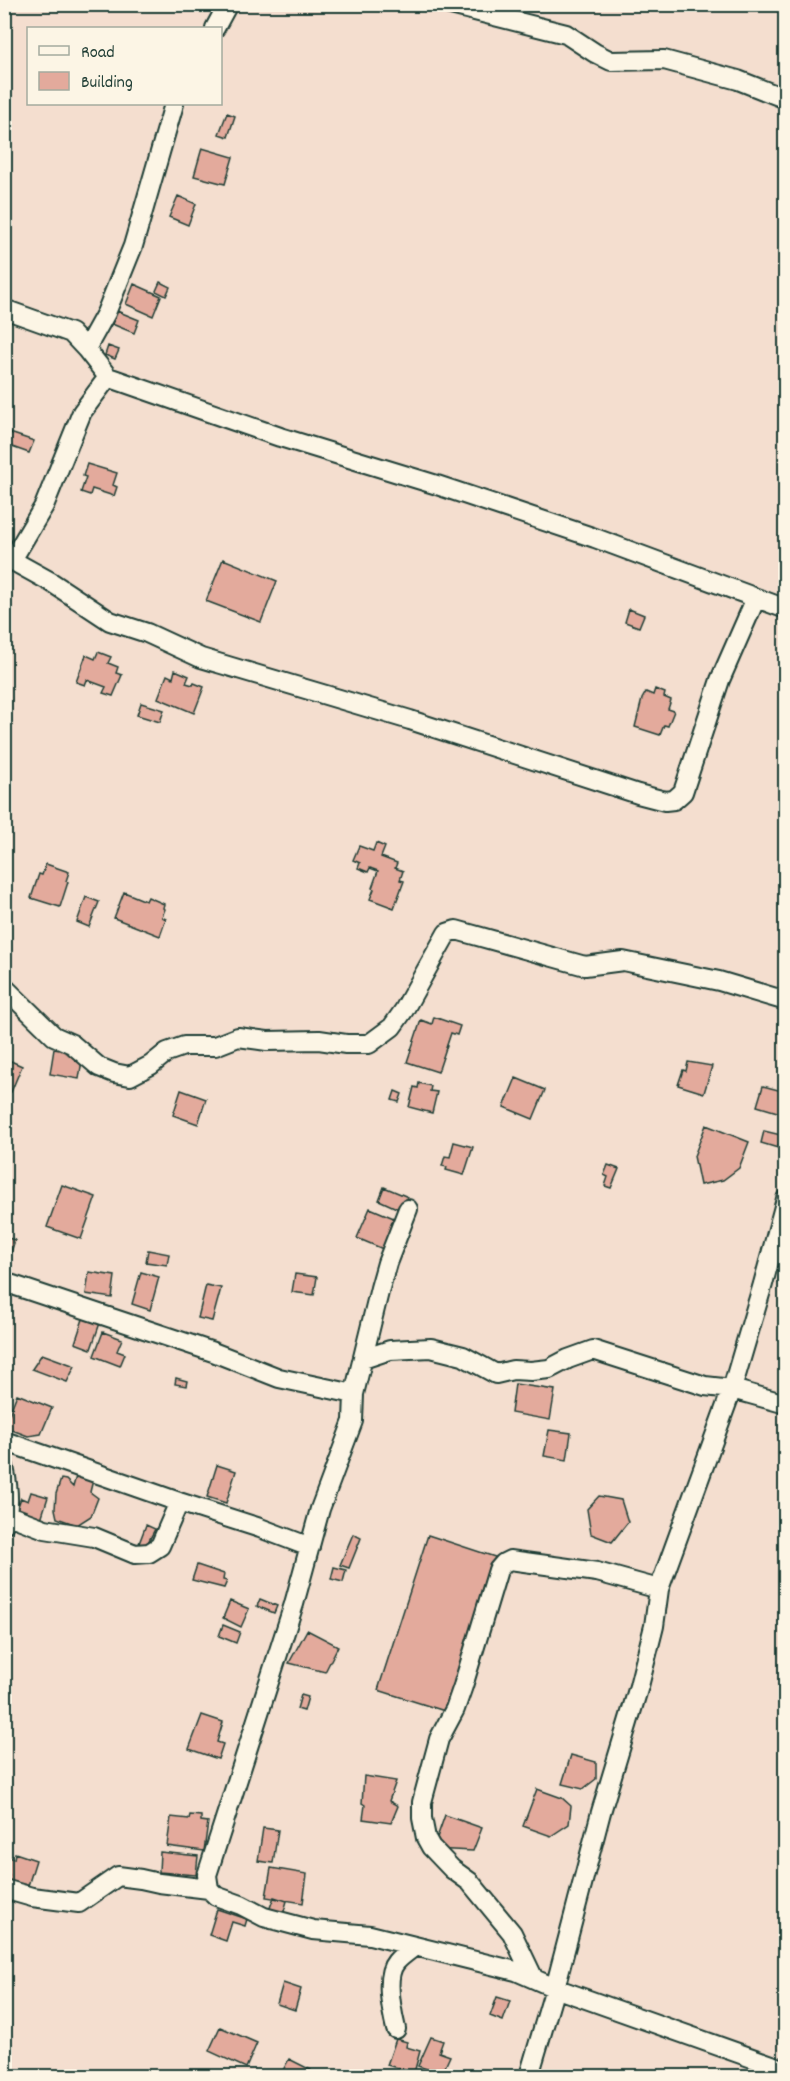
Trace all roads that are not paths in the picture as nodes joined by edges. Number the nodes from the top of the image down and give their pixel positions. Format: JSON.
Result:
{"nodes":[{"id":1,"x":228,"y":4,"type":"edge"},
{"id":2,"x":447,"y":4,"type":"edge"},
{"id":3,"x":216,"y":27,"type":"edge"},
{"id":4,"x":786,"y":99,"type":"edge"},
{"id":5,"x":174,"y":105,"type":"edge"},
{"id":6,"x":4,"y":309,"type":"edge"},
{"id":7,"x":86,"y":349,"type":"junction"},
{"id":8,"x":108,"y":377,"type":"junction"},
{"id":9,"x":8,"y":558,"type":"edge"},
{"id":10,"x":756,"y":598,"type":"junction"},
{"id":11,"x":786,"y":609,"type":"edge"},
{"id":12,"x":4,"y":987,"type":"edge"},
{"id":13,"x":786,"y":1000,"type":"edge"},
{"id":14,"x":786,"y":1199,"type":"edge"},
{"id":15,"x":408,"y":1209,"type":"dead end"},
{"id":16,"x":4,"y":1282,"type":"edge"},
{"id":17,"x":363,"y":1359,"type":"junction"},
{"id":18,"x":732,"y":1389,"type":"junction"},
{"id":19,"x":354,"y":1394,"type":"junction"},
{"id":20,"x":786,"y":1404,"type":"edge"},
{"id":21,"x":4,"y":1441,"type":"edge"},
{"id":22,"x":4,"y":1467,"type":"edge"},
{"id":23,"x":179,"y":1502,"type":"junction"},
{"id":24,"x":6,"y":1520,"type":"edge"},
{"id":25,"x":310,"y":1547,"type":"junction"},
{"id":26,"x":659,"y":1590,"type":"junction"},
{"id":27,"x":4,"y":1888,"type":"edge"},
{"id":28,"x":209,"y":1889,"type":"junction"},
{"id":29,"x":415,"y":1946,"type":"junction"},
{"id":30,"x":533,"y":1977,"type":"junction"},
{"id":31,"x":555,"y":1988,"type":"junction"},
{"id":32,"x":396,"y":2029,"type":"dead end"},
{"id":33,"x":786,"y":2070,"type":"edge"},
{"id":34,"x":529,"y":2076,"type":"edge"}],
"edges":[{"from":1,"to":3,"type":"street"},
{"from":2,"to":4,"type":"street"},
{"from":5,"to":7,"type":"street"},
{"from":6,"to":7,"type":"street"},
{"from":7,"to":8,"type":"street"},
{"from":8,"to":9,"type":"street"},
{"from":8,"to":10,"type":"street"},
{"from":9,"to":10,"type":"street"},
{"from":10,"to":11,"type":"street"},
{"from":12,"to":13,"type":"street"},
{"from":14,"to":18,"type":"street"},
{"from":15,"to":17,"type":"street"},
{"from":16,"to":19,"type":"street"},
{"from":17,"to":18,"type":"street"},
{"from":17,"to":19,"type":"street"},
{"from":18,"to":20,"type":"street"},
{"from":18,"to":26,"type":"street"},
{"from":19,"to":25,"type":"street"},
{"from":21,"to":23,"type":"street"},
{"from":22,"to":24,"type":"street"},
{"from":23,"to":24,"type":"street"},
{"from":23,"to":25,"type":"street"},
{"from":25,"to":28,"type":"street"},
{"from":26,"to":30,"type":"street"},
{"from":26,"to":31,"type":"street"},
{"from":27,"to":28,"type":"street"},
{"from":28,"to":29,"type":"street"},
{"from":29,"to":30,"type":"street"},
{"from":29,"to":32,"type":"street"},
{"from":30,"to":31,"type":"street"},
{"from":31,"to":33,"type":"street"},
{"from":31,"to":34,"type":"street"}]}
